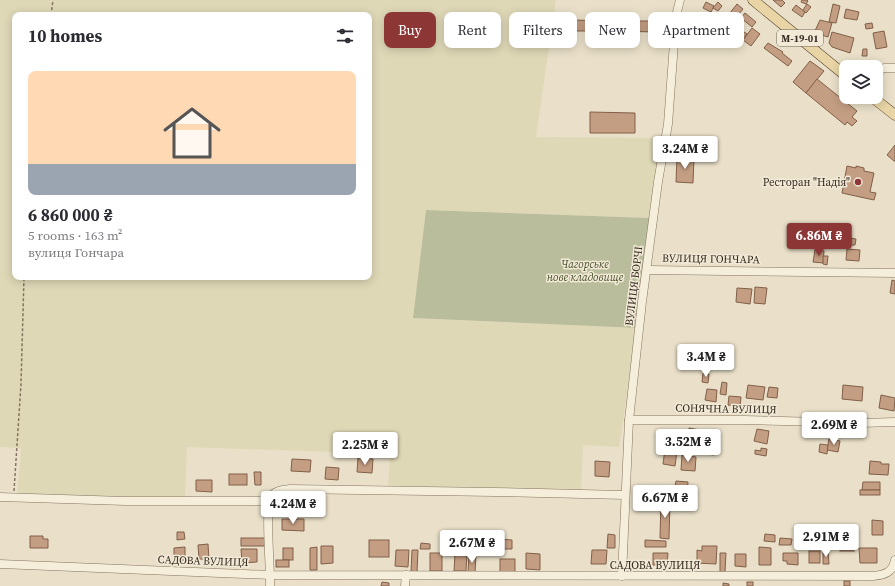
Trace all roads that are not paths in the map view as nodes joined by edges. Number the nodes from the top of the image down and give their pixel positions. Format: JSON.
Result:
{"nodes":[{"id":1,"x":680,"y":0,"type":"edge"},
{"id":2,"x":753,"y":0,"type":"edge"},
{"id":3,"x":883,"y":68,"type":"edge"},
{"id":4,"x":895,"y":68,"type":"edge"},
{"id":5,"x":839,"y":70,"type":"edge"},
{"id":6,"x":881,"y":104,"type":"edge"},
{"id":7,"x":895,"y":115,"type":"edge"},
{"id":8,"x":647,"y":270,"type":"junction"},
{"id":9,"x":895,"y":273,"type":"edge"},
{"id":10,"x":629,"y":420,"type":"junction"},
{"id":11,"x":895,"y":422,"type":"edge"},
{"id":12,"x":625,"y":495,"type":"junction"},
{"id":13,"x":0,"y":497,"type":"edge"},
{"id":14,"x":270,"y":501,"type":"junction"},
{"id":15,"x":895,"y":560,"type":"edge"},
{"id":16,"x":0,"y":564,"type":"edge"},
{"id":17,"x":271,"y":575,"type":"junction"},
{"id":18,"x":406,"y":575,"type":"junction"},
{"id":19,"x":622,"y":576,"type":"junction"},
{"id":20,"x":639,"y":577,"type":"junction"},
{"id":21,"x":270,"y":586,"type":"edge"},
{"id":22,"x":405,"y":586,"type":"edge"},
{"id":23,"x":638,"y":586,"type":"edge"}],
"edges":[{"from":1,"to":8,"type":"street","name":"ВУЛИЦЯ БОРЧІ"},
{"from":2,"to":5,"type":"main road","number":"М-19-01"},
{"from":3,"to":4,"type":"street"},
{"from":6,"to":7,"type":"main road"},
{"from":8,"to":9,"type":"street","name":"ВУЛИЦЯ ГОНЧАРА"},
{"from":8,"to":10,"type":"street","name":"ВУЛИЦЯ БОРЧІ"},
{"from":10,"to":11,"type":"street","name":"СОНЯЧНА ВУЛИЦЯ"},
{"from":10,"to":12,"type":"street","name":"ВУЛИЦЯ БОРЧІ"},
{"from":12,"to":14,"type":"street"},
{"from":12,"to":19,"type":"street","name":"ВУЛИЦЯ БОРЧІ"},
{"from":13,"to":14,"type":"street"},
{"from":14,"to":17,"type":"street"},
{"from":15,"to":20,"type":"street","name":"САДОВА ВУЛИЦЯ"},
{"from":16,"to":17,"type":"street","name":"САДОВА ВУЛИЦЯ"},
{"from":17,"to":18,"type":"street","name":"САДОВА ВУЛИЦЯ"},
{"from":17,"to":21,"type":"street"},
{"from":18,"to":19,"type":"street","name":"САДОВА ВУЛИЦЯ"},
{"from":18,"to":22,"type":"street"},
{"from":19,"to":20,"type":"street","name":"САДОВА ВУЛИЦЯ"},
{"from":20,"to":23,"type":"street"}]}
